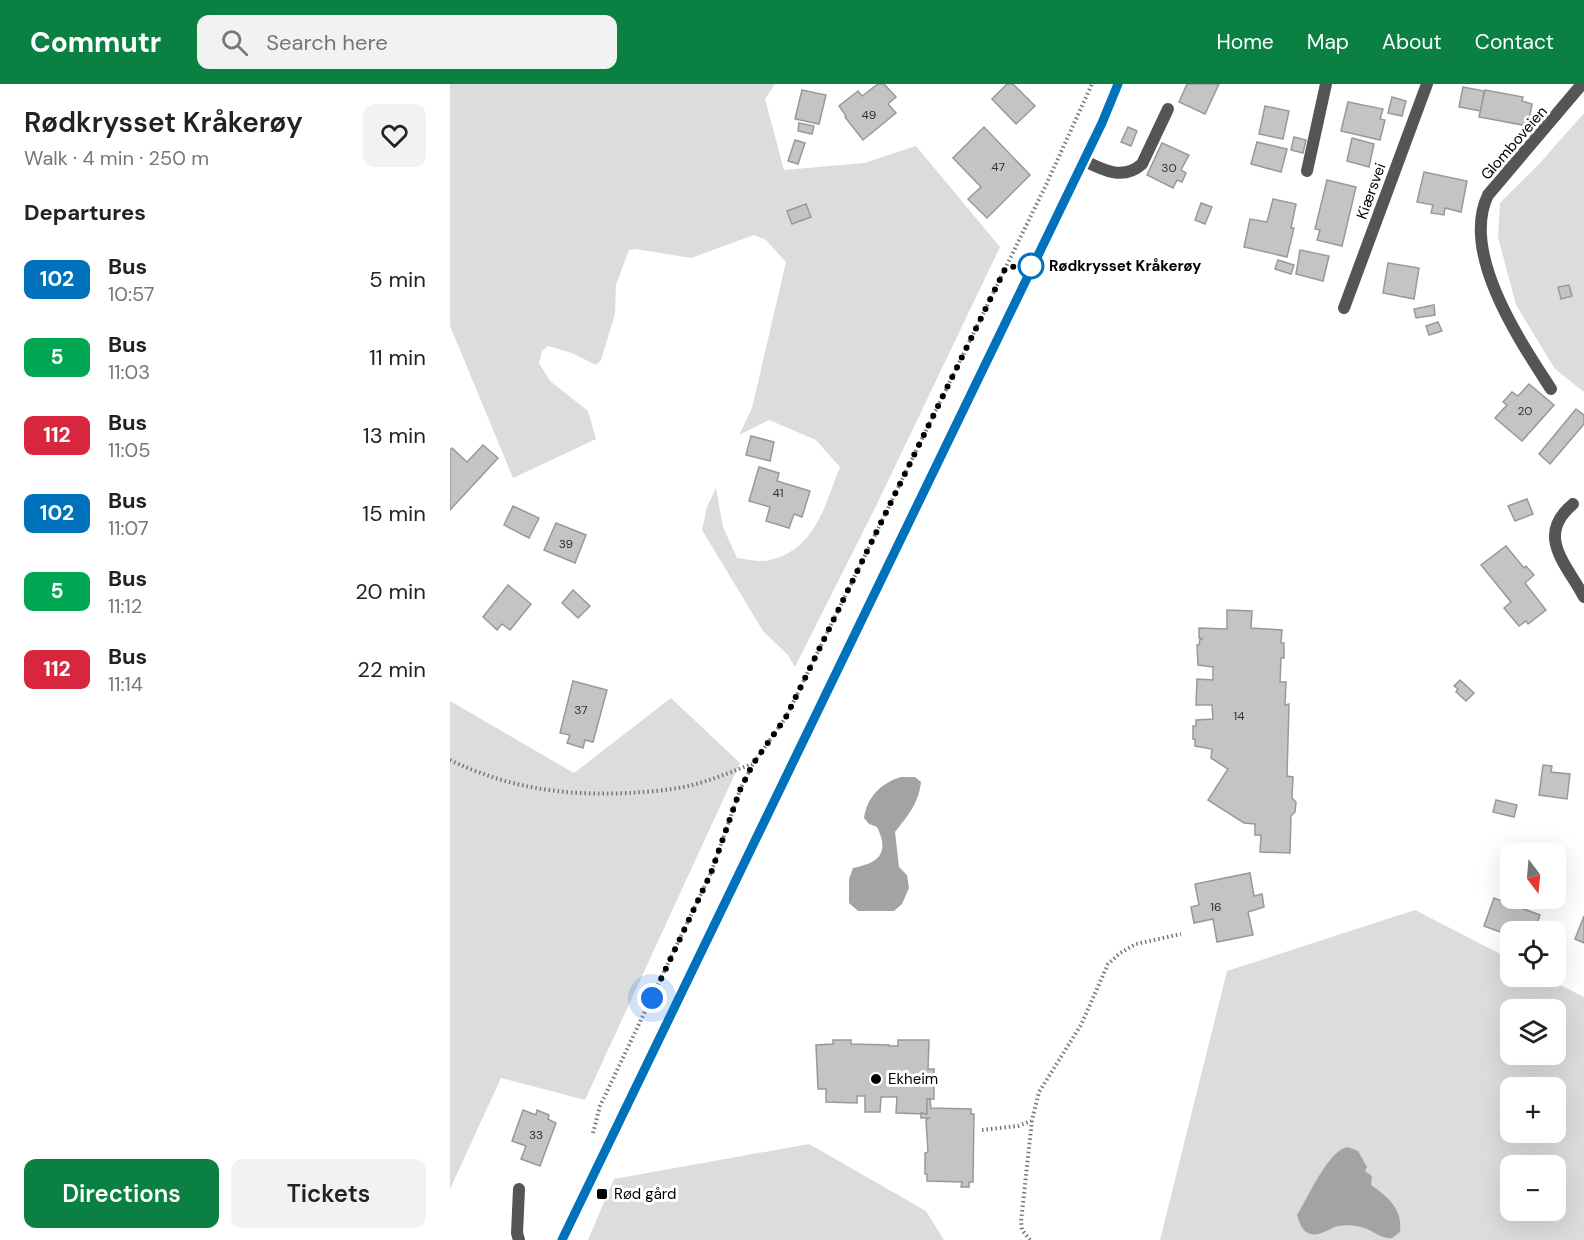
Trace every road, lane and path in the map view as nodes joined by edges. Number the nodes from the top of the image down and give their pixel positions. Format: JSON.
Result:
{"nodes":[{"id":1,"x":1092,"y":84,"type":"edge"},
{"id":2,"x":1118,"y":84,"type":"edge"},
{"id":3,"x":1326,"y":84,"type":"edge"},
{"id":4,"x":1427,"y":84,"type":"edge"},
{"id":5,"x":1582,"y":84,"type":"edge"},
{"id":6,"x":1168,"y":109,"type":"dead end"},
{"id":7,"x":1083,"y":160,"type":"junction"},
{"id":8,"x":1307,"y":171,"type":"dead end"},
{"id":9,"x":1344,"y":308,"type":"dead end"},
{"id":10,"x":1551,"y":389,"type":"dead end"},
{"id":11,"x":1573,"y":504,"type":"dead end"},
{"id":12,"x":1584,"y":597,"type":"edge"},
{"id":13,"x":450,"y":760,"type":"edge"},
{"id":14,"x":753,"y":764,"type":"junction"},
{"id":15,"x":1181,"y":934,"type":"dead end"},
{"id":16,"x":1032,"y":1120,"type":"junction"},
{"id":17,"x":982,"y":1130,"type":"dead end"},
{"id":18,"x":592,"y":1136,"type":"dead end"},
{"id":19,"x":519,"y":1189,"type":"dead end"},
{"id":20,"x":519,"y":1240,"type":"edge"},
{"id":21,"x":562,"y":1240,"type":"edge"},
{"id":22,"x":1030,"y":1240,"type":"edge"}],
"edges":[{"from":1,"to":14,"type":"path"},
{"from":2,"to":7,"type":"street"},
{"from":3,"to":8,"type":"street"},
{"from":4,"to":9,"type":"street","name":"Kiærsvei"},
{"from":5,"to":10,"type":"street","name":"Glomboveien"},
{"from":6,"to":7,"type":"street"},
{"from":7,"to":21,"type":"street"},
{"from":11,"to":12,"type":"street"},
{"from":13,"to":14,"type":"path"},
{"from":14,"to":18,"type":"path"},
{"from":15,"to":16,"type":"path"},
{"from":16,"to":17,"type":"path"},
{"from":16,"to":22,"type":"path"},
{"from":19,"to":20,"type":"street"}]}
